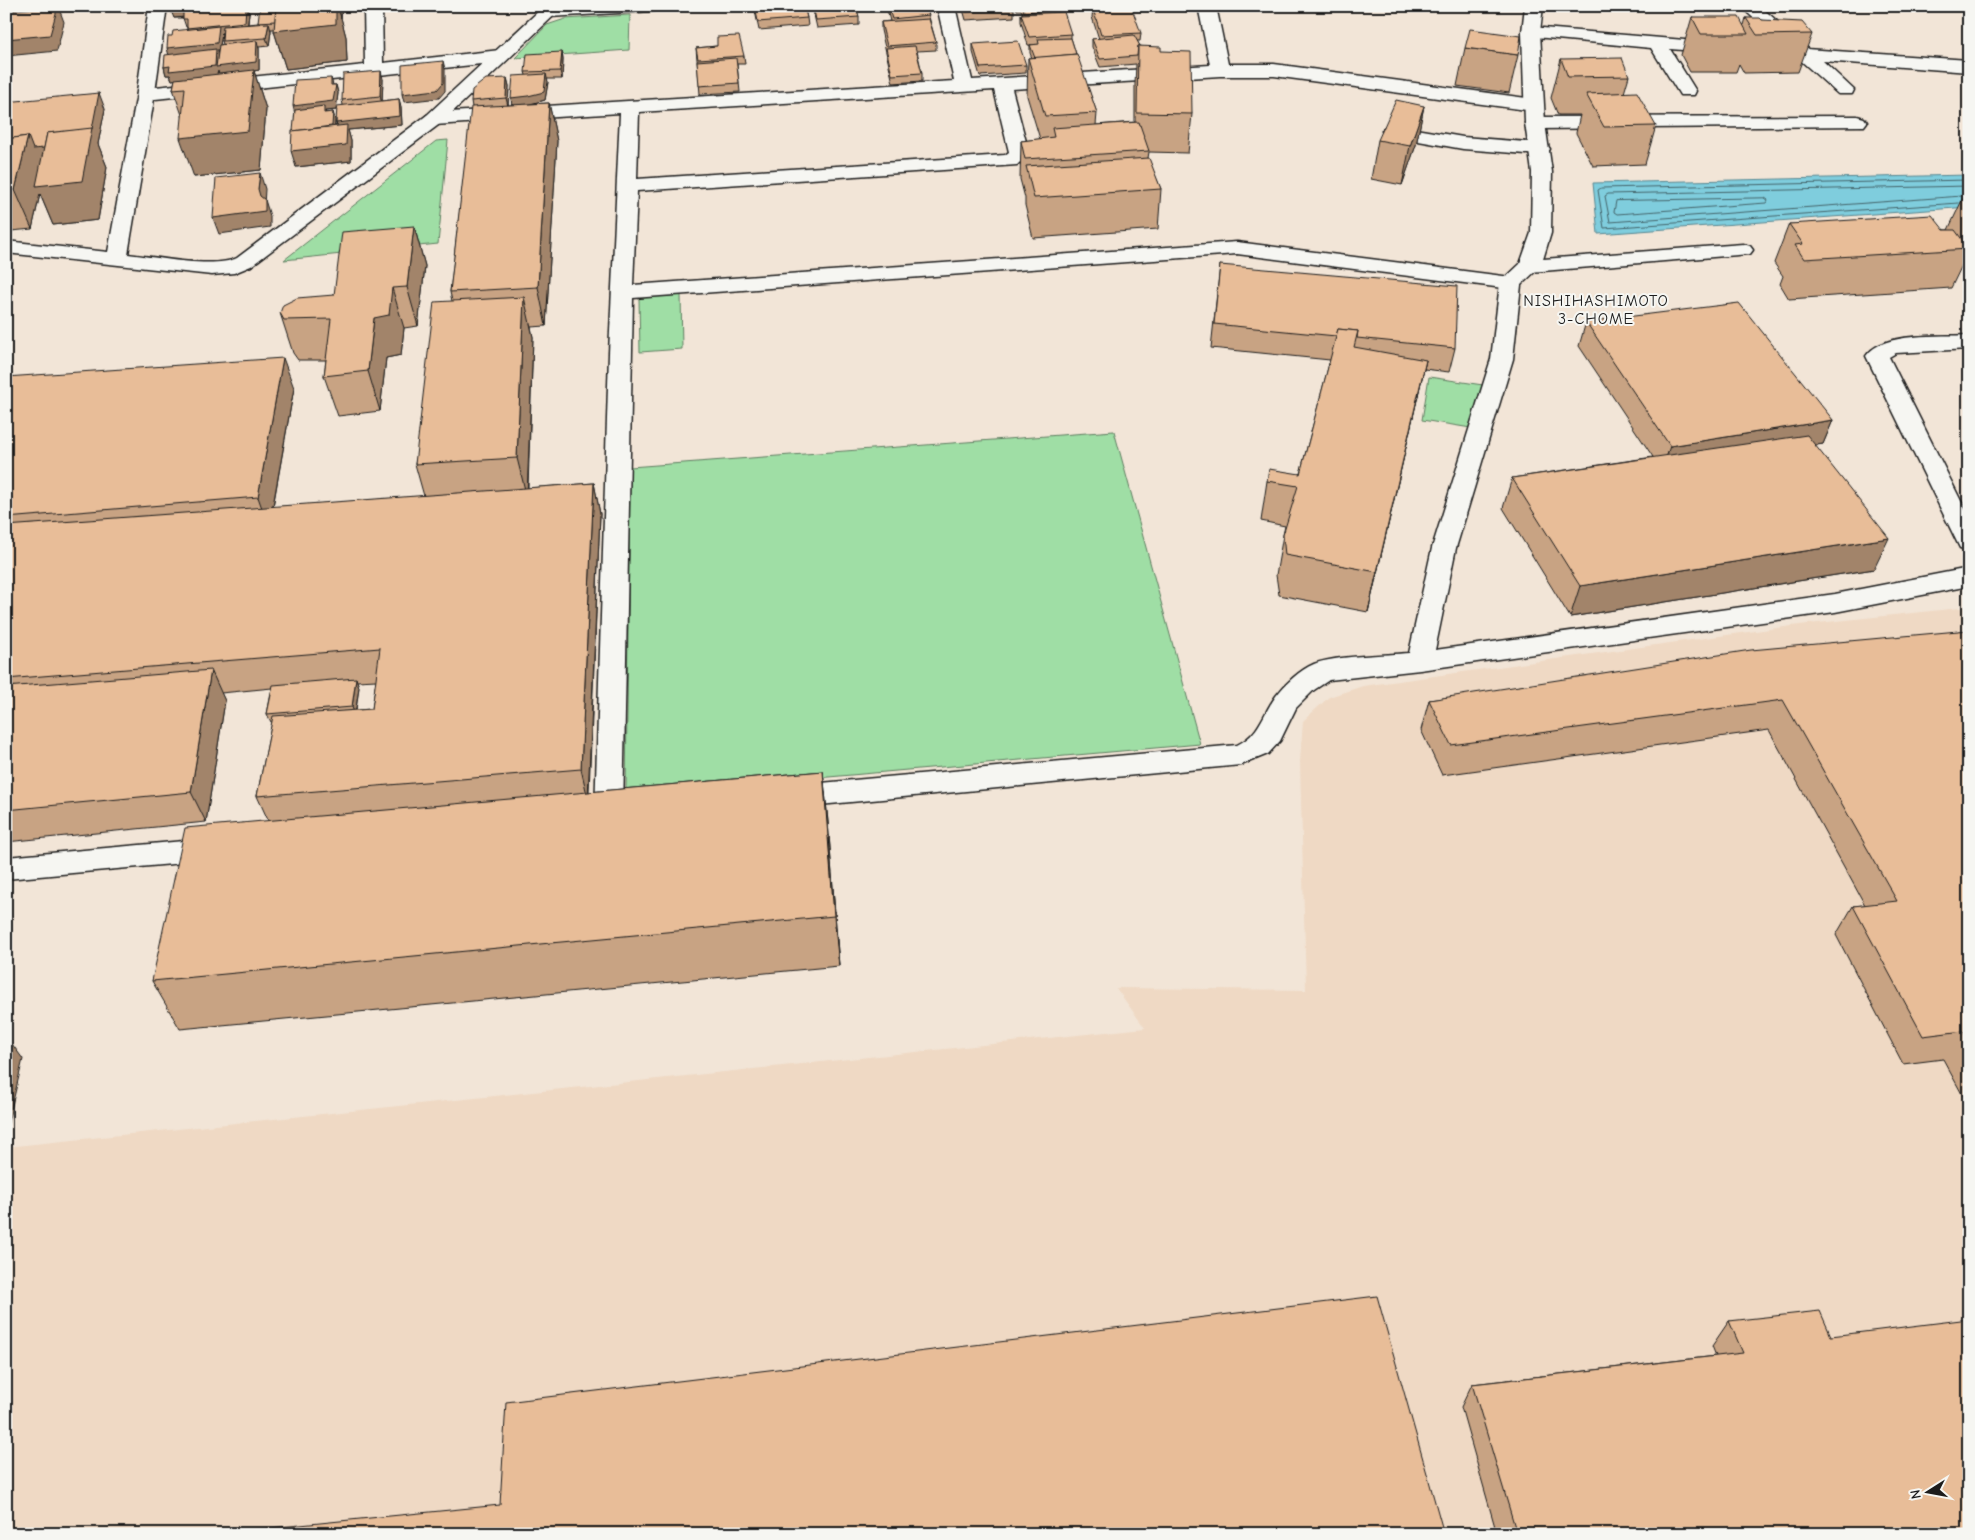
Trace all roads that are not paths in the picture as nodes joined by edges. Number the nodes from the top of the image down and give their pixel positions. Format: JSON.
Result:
{"nodes":[{"id":1,"x":158,"y":6,"type":"edge"},
{"id":2,"x":373,"y":6,"type":"edge"},
{"id":3,"x":653,"y":6,"type":"edge"},
{"id":4,"x":946,"y":6,"type":"edge"},
{"id":5,"x":1207,"y":6,"type":"edge"},
{"id":6,"x":1534,"y":6,"type":"edge"},
{"id":7,"x":1749,"y":6,"type":"edge"},
{"id":8,"x":552,"y":9,"type":"edge"},
{"id":9,"x":1531,"y":32,"type":"junction"},
{"id":10,"x":1657,"y":43,"type":"junction"},
{"id":11,"x":1736,"y":49,"type":"edge"},
{"id":12,"x":1756,"y":51,"type":"edge"},
{"id":13,"x":1805,"y":55,"type":"junction"},
{"id":14,"x":500,"y":56,"type":"junction"},
{"id":15,"x":1969,"y":66,"type":"edge"},
{"id":16,"x":374,"y":69,"type":"junction"},
{"id":17,"x":1220,"y":70,"type":"junction"},
{"id":18,"x":1002,"y":84,"type":"junction"},
{"id":19,"x":964,"y":86,"type":"junction"},
{"id":20,"x":1845,"y":90,"type":"dead end"},
{"id":21,"x":1687,"y":91,"type":"dead end"},
{"id":22,"x":146,"y":94,"type":"junction"},
{"id":23,"x":630,"y":108,"type":"junction"},
{"id":24,"x":1534,"y":114,"type":"junction"},
{"id":25,"x":434,"y":119,"type":"junction"},
{"id":26,"x":1857,"y":122,"type":"dead end"},
{"id":27,"x":1392,"y":131,"type":"edge"},
{"id":28,"x":1540,"y":150,"type":"junction"},
{"id":29,"x":627,"y":186,"type":"junction"},
{"id":30,"x":6,"y":247,"type":"edge"},
{"id":31,"x":1743,"y":250,"type":"dead end"},
{"id":32,"x":117,"y":259,"type":"junction"},
{"id":33,"x":1530,"y":266,"type":"junction"},
{"id":34,"x":1511,"y":283,"type":"junction"},
{"id":35,"x":624,"y":292,"type":"junction"},
{"id":36,"x":1969,"y":342,"type":"edge"},
{"id":37,"x":1969,"y":542,"type":"edge"},
{"id":38,"x":1969,"y":577,"type":"edge"},
{"id":39,"x":1420,"y":661,"type":"junction"},
{"id":40,"x":767,"y":799,"type":"edge"},
{"id":41,"x":580,"y":816,"type":"edge"},
{"id":42,"x":245,"y":846,"type":"edge"},
{"id":43,"x":6,"y":868,"type":"edge"}],
"edges":[{"from":1,"to":22,"type":"street"},
{"from":2,"to":16,"type":"street"},
{"from":3,"to":8,"type":"street"},
{"from":4,"to":19,"type":"street"},
{"from":5,"to":17,"type":"street"},
{"from":6,"to":9,"type":"street"},
{"from":7,"to":13,"type":"street"},
{"from":8,"to":14,"type":"street"},
{"from":9,"to":10,"type":"street"},
{"from":9,"to":24,"type":"street"},
{"from":10,"to":11,"type":"street"},
{"from":10,"to":21,"type":"street"},
{"from":12,"to":13,"type":"street"},
{"from":13,"to":15,"type":"street"},
{"from":13,"to":20,"type":"street"},
{"from":14,"to":16,"type":"street"},
{"from":14,"to":25,"type":"street"},
{"from":16,"to":22,"type":"street"},
{"from":17,"to":18,"type":"street"},
{"from":17,"to":24,"type":"street"},
{"from":18,"to":19,"type":"street"},
{"from":18,"to":29,"type":"street"},
{"from":19,"to":23,"type":"street"},
{"from":22,"to":32,"type":"street"},
{"from":23,"to":25,"type":"street"},
{"from":23,"to":29,"type":"street"},
{"from":24,"to":26,"type":"street"},
{"from":24,"to":28,"type":"street"},
{"from":25,"to":32,"type":"street"},
{"from":27,"to":28,"type":"street"},
{"from":28,"to":33,"type":"street"},
{"from":29,"to":35,"type":"street"},
{"from":30,"to":32,"type":"street"},
{"from":31,"to":33,"type":"street"},
{"from":33,"to":34,"type":"street"},
{"from":34,"to":35,"type":"street"},
{"from":34,"to":39,"type":"street"},
{"from":35,"to":41,"type":"street"},
{"from":36,"to":37,"type":"street"},
{"from":38,"to":39,"type":"street"},
{"from":39,"to":40,"type":"street"},
{"from":42,"to":43,"type":"street"}]}
